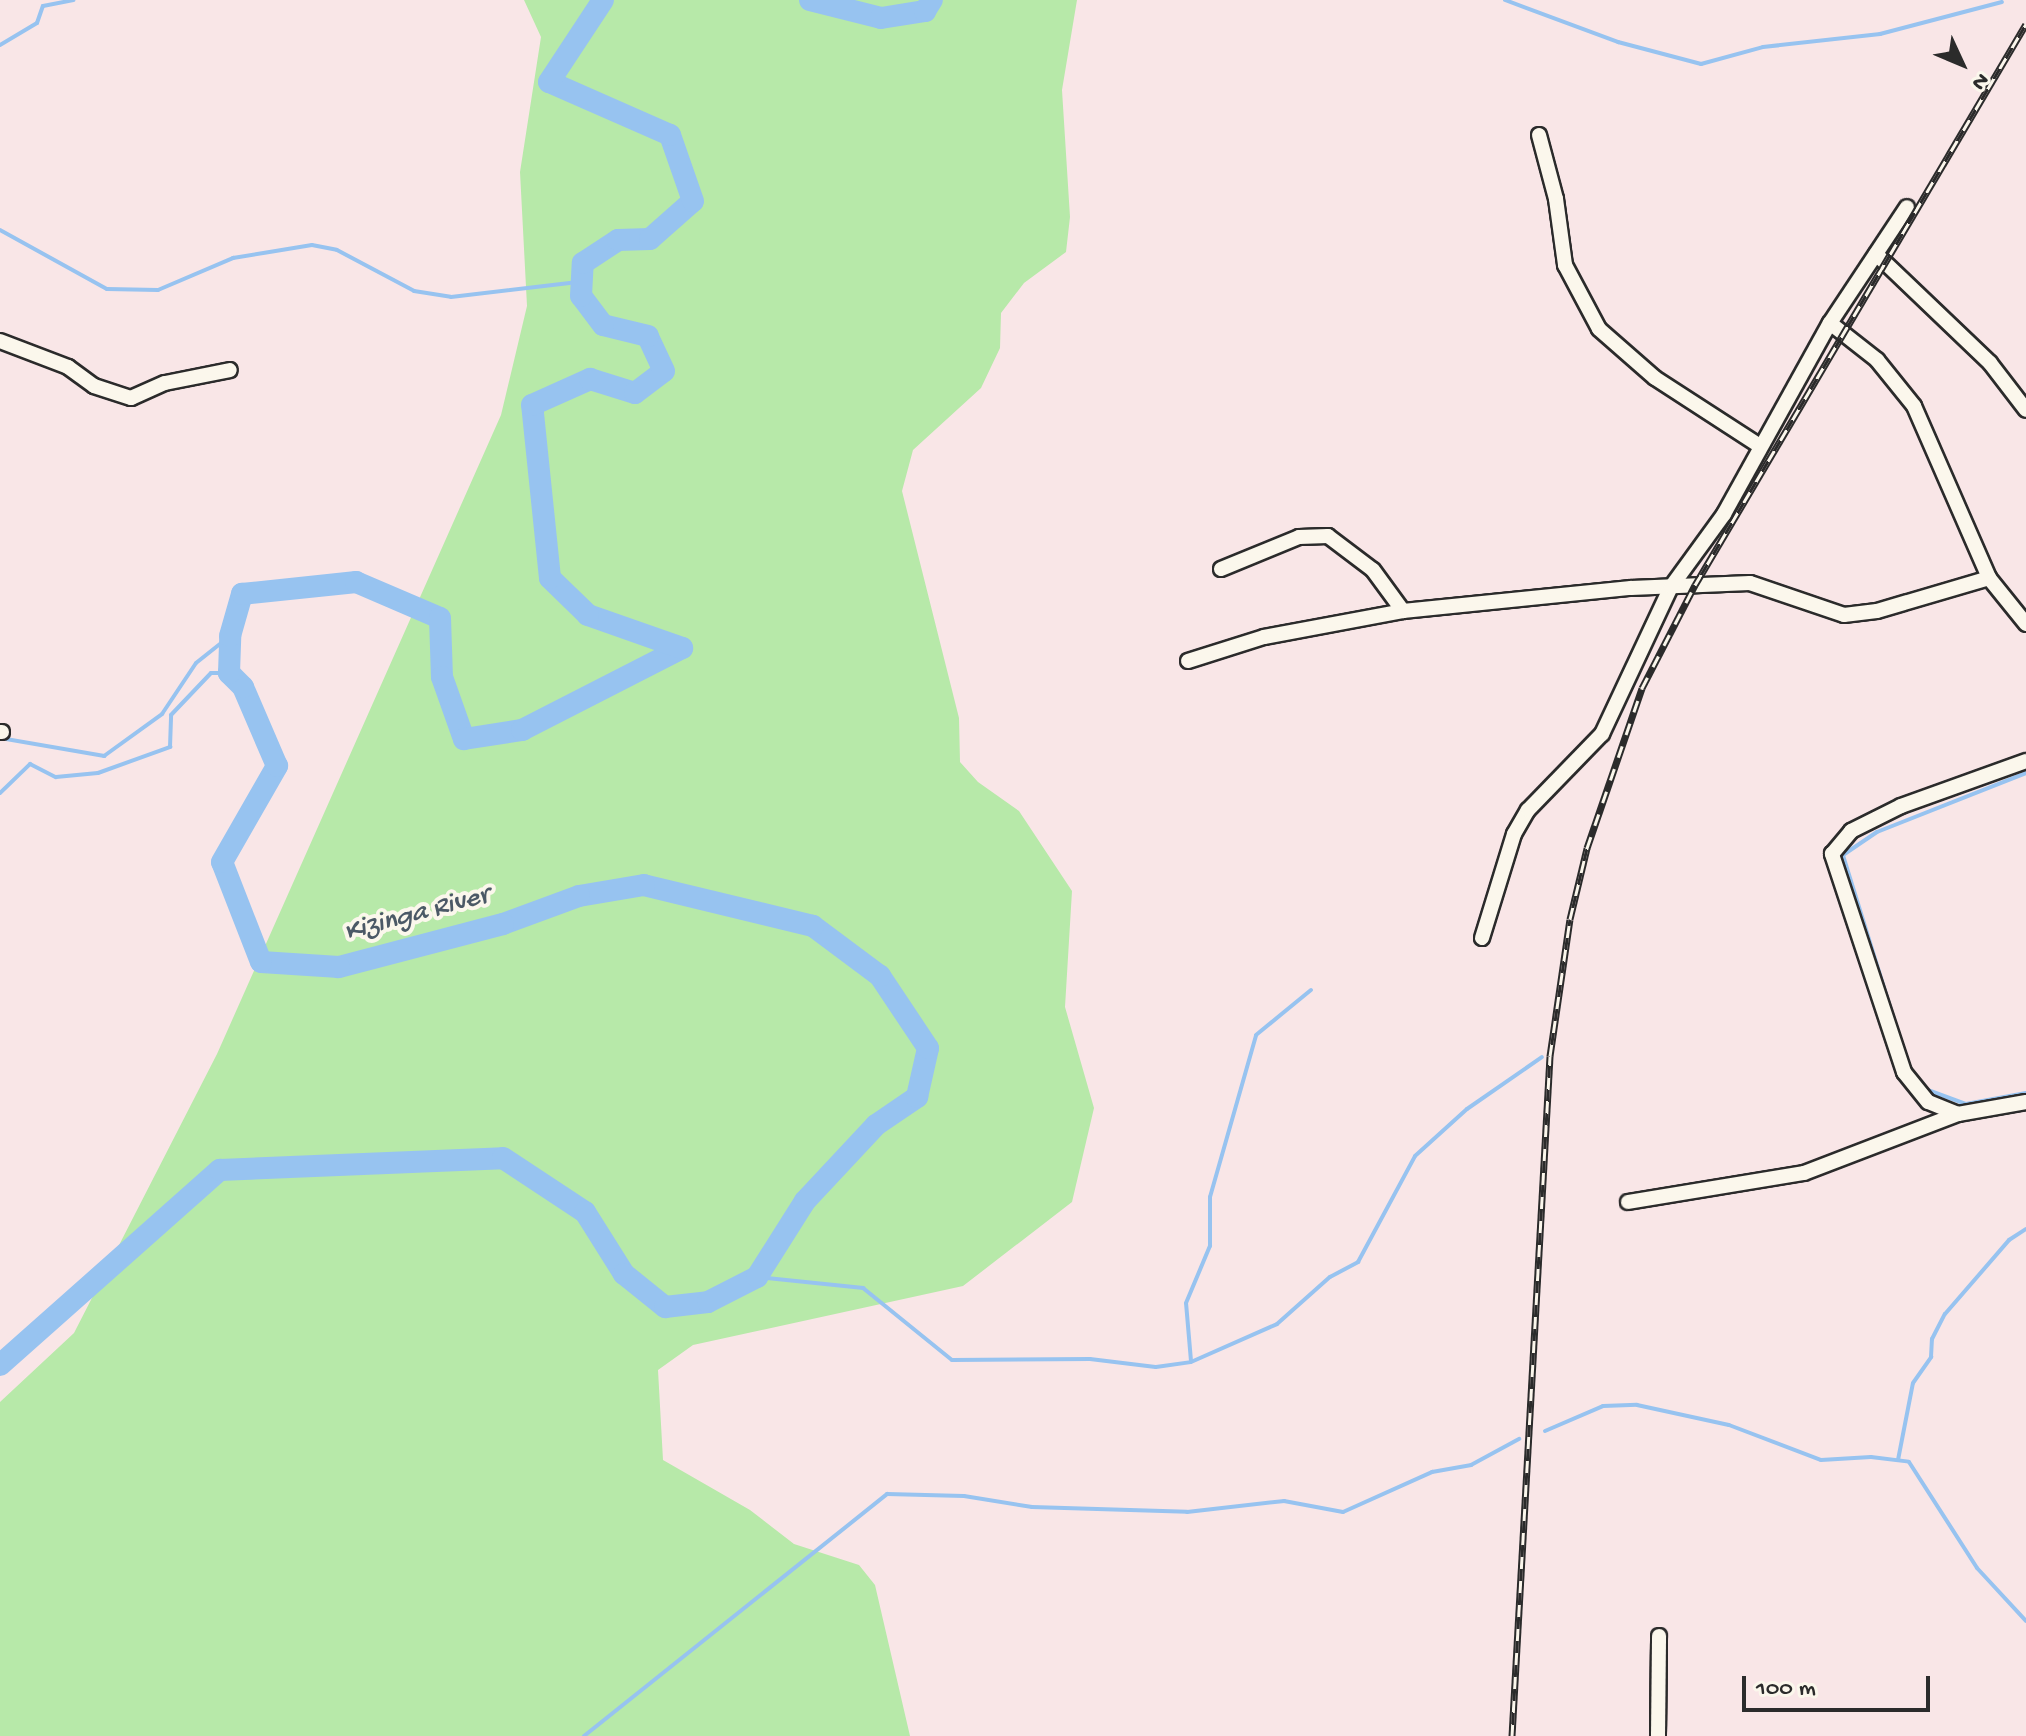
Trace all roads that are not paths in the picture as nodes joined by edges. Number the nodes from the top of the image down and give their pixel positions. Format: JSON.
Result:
{"nodes":[{"id":1,"x":1539,"y":135,"type":"dead end"},
{"id":2,"x":1907,"y":207,"type":"dead end"},
{"id":3,"x":1876,"y":254,"type":"junction"},
{"id":4,"x":1830,"y":323,"type":"junction"},
{"id":5,"x":0,"y":341,"type":"edge"},
{"id":6,"x":230,"y":370,"type":"dead end"},
{"id":7,"x":2026,"y":410,"type":"edge"},
{"id":8,"x":1758,"y":445,"type":"junction"},
{"id":9,"x":1221,"y":569,"type":"dead end"},
{"id":10,"x":1989,"y":578,"type":"junction"},
{"id":11,"x":1671,"y":587,"type":"junction"},
{"id":12,"x":1403,"y":611,"type":"junction"},
{"id":13,"x":2026,"y":624,"type":"edge"},
{"id":14,"x":1188,"y":661,"type":"dead end"},
{"id":15,"x":2026,"y":761,"type":"edge"},
{"id":16,"x":1482,"y":938,"type":"dead end"},
{"id":17,"x":2026,"y":1102,"type":"edge"},
{"id":18,"x":1958,"y":1114,"type":"junction"},
{"id":19,"x":1628,"y":1202,"type":"dead end"},
{"id":20,"x":1659,"y":1636,"type":"dead end"},
{"id":21,"x":1658,"y":1736,"type":"edge"}],
"edges":[{"from":1,"to":8,"type":"street"},
{"from":2,"to":3,"type":"street"},
{"from":3,"to":4,"type":"street"},
{"from":3,"to":7,"type":"street"},
{"from":4,"to":8,"type":"street"},
{"from":4,"to":10,"type":"street"},
{"from":5,"to":6,"type":"street"},
{"from":8,"to":11,"type":"street"},
{"from":9,"to":12,"type":"street"},
{"from":10,"to":11,"type":"street"},
{"from":10,"to":13,"type":"street"},
{"from":11,"to":12,"type":"street"},
{"from":11,"to":16,"type":"street"},
{"from":12,"to":14,"type":"street"},
{"from":15,"to":18,"type":"street"},
{"from":17,"to":18,"type":"street"},
{"from":18,"to":19,"type":"street"},
{"from":20,"to":21,"type":"street"}]}
